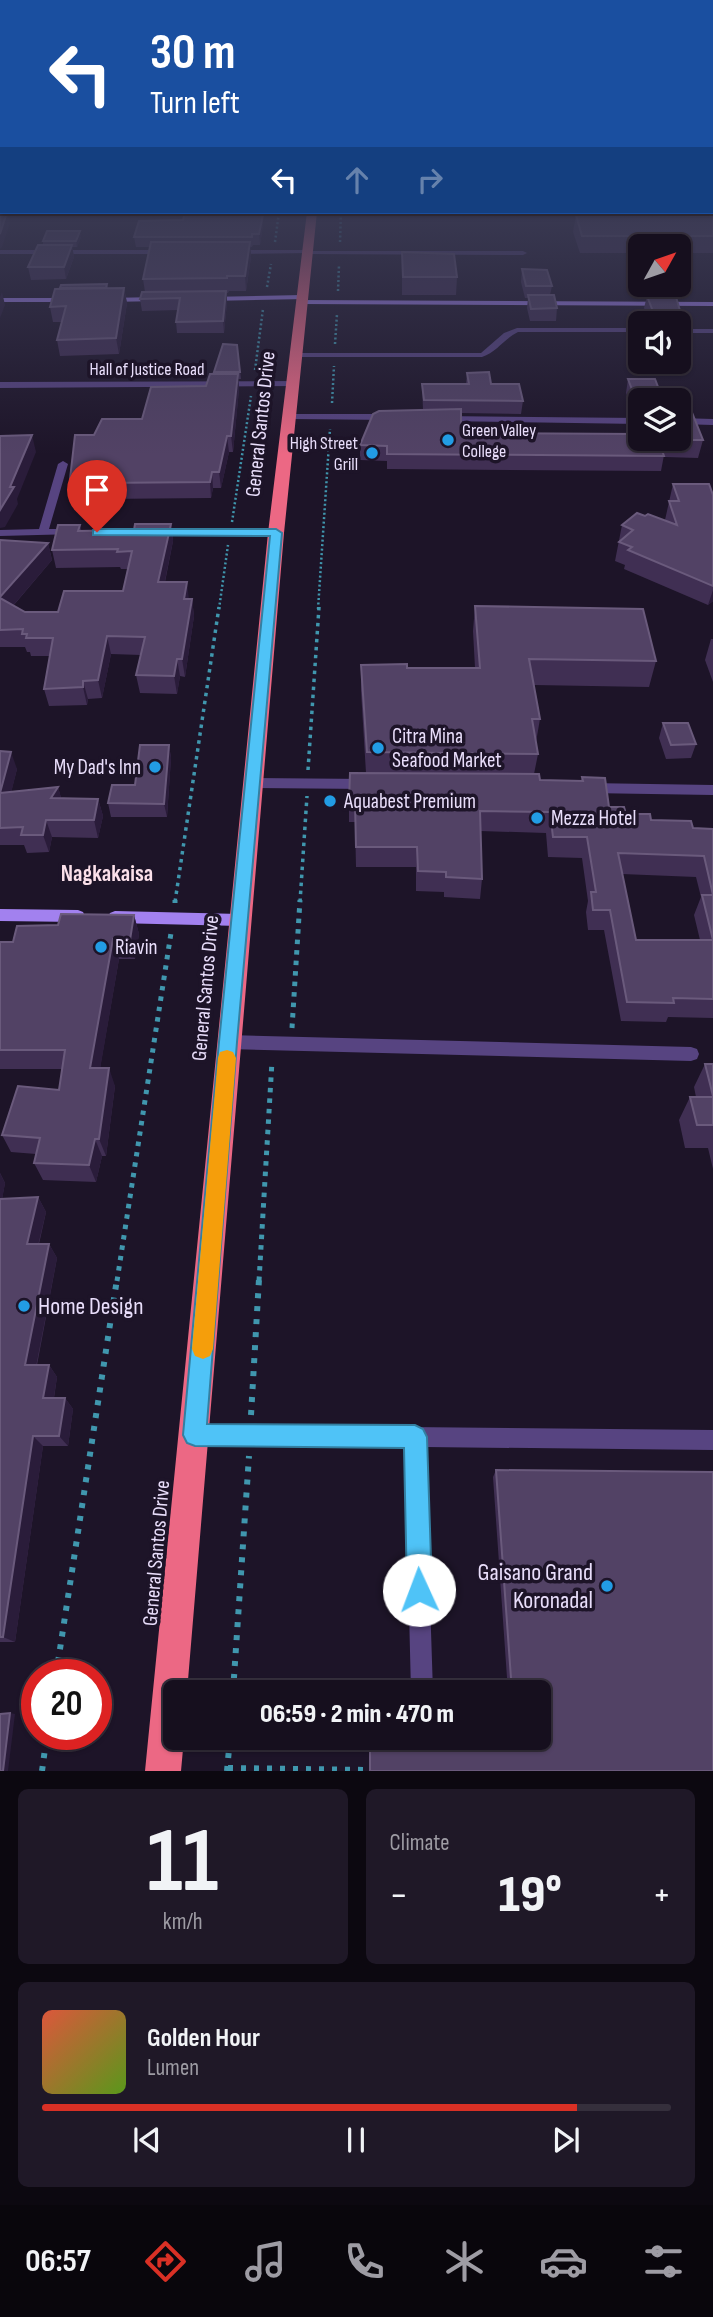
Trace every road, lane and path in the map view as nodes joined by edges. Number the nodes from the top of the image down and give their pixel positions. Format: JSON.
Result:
{"nodes":[{"id":1,"x":266,"y":290,"type":"edge"},
{"id":2,"x":303,"y":290,"type":"edge"},
{"id":3,"x":265,"y":298,"type":"junction"},
{"id":4,"x":167,"y":299,"type":"edge"},
{"id":5,"x":194,"y":299,"type":"edge"},
{"id":6,"x":0,"y":300,"type":"edge"},
{"id":7,"x":77,"y":300,"type":"edge"},
{"id":8,"x":103,"y":300,"type":"edge"},
{"id":9,"x":302,"y":300,"type":"junction"},
{"id":10,"x":713,"y":304,"type":"edge"},
{"id":11,"x":628,"y":330,"type":"edge"},
{"id":12,"x":691,"y":331,"type":"edge"},
{"id":13,"x":713,"y":331,"type":"edge"},
{"id":14,"x":296,"y":355,"type":"junction"},
{"id":15,"x":334,"y":363,"type":"dead end"},
{"id":16,"x":293,"y":383,"type":"junction"},
{"id":17,"x":253,"y":384,"type":"junction"},
{"id":18,"x":0,"y":385,"type":"edge"},
{"id":19,"x":290,"y":415,"type":"junction"},
{"id":20,"x":331,"y":416,"type":"junction"},
{"id":21,"x":398,"y":417,"type":"edge"},
{"id":22,"x":425,"y":418,"type":"edge"},
{"id":23,"x":628,"y":421,"type":"edge"},
{"id":24,"x":691,"y":421,"type":"edge"},
{"id":25,"x":713,"y":422,"type":"edge"},
{"id":26,"x":63,"y":464,"type":"dead end"},
{"id":27,"x":43,"y":532,"type":"junction"},
{"id":28,"x":83,"y":532,"type":"edge"},
{"id":29,"x":0,"y":533,"type":"edge"},
{"id":30,"x":136,"y":533,"type":"edge"},
{"id":31,"x":230,"y":533,"type":"junction"},
{"id":32,"x":276,"y":533,"type":"junction"},
{"id":33,"x":254,"y":783,"type":"junction"},
{"id":34,"x":307,"y":783,"type":"junction"},
{"id":35,"x":376,"y":784,"type":"edge"},
{"id":36,"x":571,"y":788,"type":"edge"},
{"id":37,"x":713,"y":790,"type":"edge"},
{"id":38,"x":0,"y":915,"type":"edge"},
{"id":39,"x":173,"y":918,"type":"junction"},
{"id":40,"x":240,"y":920,"type":"junction"},
{"id":41,"x":228,"y":1042,"type":"junction"},
{"id":42,"x":272,"y":1044,"type":"junction"},
{"id":43,"x":291,"y":1044,"type":"junction"},
{"id":44,"x":691,"y":1054,"type":"dead end"},
{"id":45,"x":195,"y":1435,"type":"junction"},
{"id":46,"x":250,"y":1436,"type":"junction"},
{"id":47,"x":415,"y":1437,"type":"junction"},
{"id":48,"x":713,"y":1440,"type":"edge"},
{"id":49,"x":58,"y":1659,"type":"edge"},
{"id":50,"x":234,"y":1680,"type":"edge"},
{"id":51,"x":422,"y":1680,"type":"edge"},
{"id":52,"x":45,"y":1750,"type":"edge"},
{"id":53,"x":229,"y":1750,"type":"edge"},
{"id":54,"x":228,"y":1769,"type":"edge"},
{"id":55,"x":370,"y":1770,"type":"edge"},
{"id":56,"x":42,"y":1771,"type":"edge"},
{"id":57,"x":163,"y":1771,"type":"edge"}],
"edges":[{"from":1,"to":3,"type":"path"},
{"from":2,"to":9,"type":"highway","name":"General Santos Drive"},
{"from":3,"to":5,"type":"street"},
{"from":3,"to":9,"type":"street"},
{"from":3,"to":17,"type":"path"},
{"from":4,"to":8,"type":"street"},
{"from":6,"to":7,"type":"street"},
{"from":9,"to":10,"type":"street"},
{"from":9,"to":14,"type":"highway","name":"General Santos Drive"},
{"from":11,"to":14,"type":"street"},
{"from":12,"to":13,"type":"street"},
{"from":14,"to":16,"type":"highway","name":"General Santos Drive"},
{"from":15,"to":20,"type":"path"},
{"from":16,"to":17,"type":"street","name":"Hall of Justice Road"},
{"from":16,"to":19,"type":"highway","name":"General Santos Drive"},
{"from":17,"to":18,"type":"street","name":"Hall of Justice Road"},
{"from":17,"to":31,"type":"path"},
{"from":19,"to":20,"type":"street"},
{"from":19,"to":32,"type":"highway","name":"General Santos Drive"},
{"from":20,"to":21,"type":"street"},
{"from":20,"to":34,"type":"path"},
{"from":22,"to":23,"type":"street"},
{"from":24,"to":25,"type":"street"},
{"from":26,"to":27,"type":"street"},
{"from":27,"to":28,"type":"street"},
{"from":27,"to":29,"type":"street"},
{"from":30,"to":31,"type":"street"},
{"from":31,"to":32,"type":"street"},
{"from":31,"to":39,"type":"path"},
{"from":32,"to":33,"type":"highway","name":"General Santos Drive"},
{"from":33,"to":34,"type":"street"},
{"from":33,"to":40,"type":"highway","name":"General Santos Drive"},
{"from":34,"to":35,"type":"street"},
{"from":34,"to":43,"type":"path"},
{"from":36,"to":37,"type":"street"},
{"from":38,"to":39,"type":"street"},
{"from":39,"to":40,"type":"street"},
{"from":39,"to":49,"type":"path"},
{"from":40,"to":41,"type":"highway","name":"General Santos Drive"},
{"from":41,"to":42,"type":"street"},
{"from":41,"to":45,"type":"highway","name":"General Santos Drive"},
{"from":42,"to":43,"type":"street"},
{"from":42,"to":46,"type":"path"},
{"from":43,"to":44,"type":"street"},
{"from":45,"to":46,"type":"street"},
{"from":45,"to":57,"type":"highway","name":"General Santos Drive"},
{"from":46,"to":47,"type":"street"},
{"from":46,"to":50,"type":"path"},
{"from":47,"to":48,"type":"street"},
{"from":47,"to":51,"type":"street"},
{"from":52,"to":56,"type":"path"},
{"from":53,"to":54,"type":"path"},
{"from":54,"to":55,"type":"path"}]}
